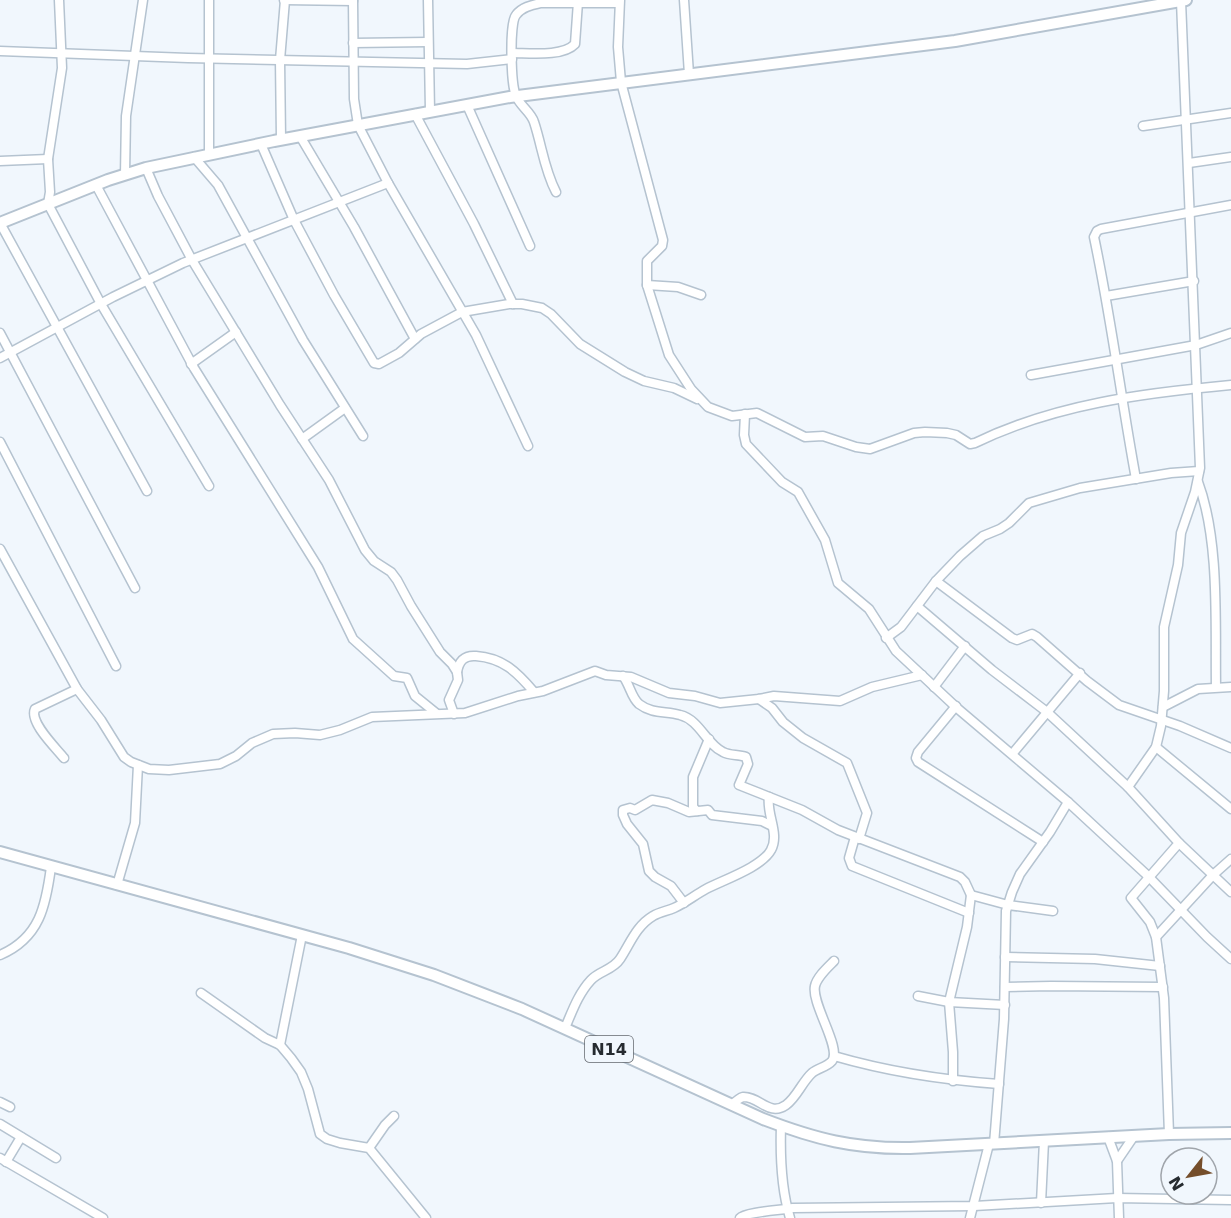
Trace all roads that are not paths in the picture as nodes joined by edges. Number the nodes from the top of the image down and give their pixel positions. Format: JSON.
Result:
{"nodes":[{"id":1,"x":59,"y":0,"type":"edge"},
{"id":2,"x":143,"y":0,"type":"edge"},
{"id":3,"x":209,"y":0,"type":"edge"},
{"id":4,"x":284,"y":0,"type":"edge"},
{"id":5,"x":428,"y":0,"type":"edge"},
{"id":6,"x":684,"y":0,"type":"edge"},
{"id":7,"x":353,"y":1,"type":"edge"},
{"id":8,"x":557,"y":1,"type":"edge"},
{"id":9,"x":619,"y":1,"type":"edge"},
{"id":10,"x":1184,"y":1,"type":"edge"},
{"id":11,"x":578,"y":2,"type":"junction"},
{"id":12,"x":428,"y":42,"type":"junction"},
{"id":13,"x":353,"y":43,"type":"junction"},
{"id":14,"x":0,"y":51,"type":"edge"},
{"id":15,"x":60,"y":51,"type":"junction"},
{"id":16,"x":135,"y":55,"type":"junction"},
{"id":17,"x":512,"y":56,"type":"junction"},
{"id":18,"x":209,"y":59,"type":"junction"},
{"id":19,"x":280,"y":60,"type":"junction"},
{"id":20,"x":353,"y":62,"type":"junction"},
{"id":21,"x":428,"y":63,"type":"junction"},
{"id":22,"x":689,"y":74,"type":"junction"},
{"id":23,"x":621,"y":82,"type":"junction"},
{"id":24,"x":516,"y":96,"type":"junction"},
{"id":25,"x":467,"y":105,"type":"junction"},
{"id":26,"x":430,"y":111,"type":"junction"},
{"id":27,"x":1231,"y":113,"type":"edge"},
{"id":28,"x":415,"y":114,"type":"junction"},
{"id":29,"x":1187,"y":120,"type":"junction"},
{"id":30,"x":358,"y":124,"type":"junction"},
{"id":31,"x":1143,"y":126,"type":"dead end"},
{"id":32,"x":300,"y":136,"type":"junction"},
{"id":33,"x":282,"y":139,"type":"junction"},
{"id":34,"x":261,"y":144,"type":"junction"},
{"id":35,"x":209,"y":154,"type":"junction"},
{"id":36,"x":194,"y":157,"type":"junction"},
{"id":37,"x":1231,"y":157,"type":"edge"},
{"id":38,"x":48,"y":159,"type":"junction"},
{"id":39,"x":0,"y":161,"type":"edge"},
{"id":40,"x":1189,"y":163,"type":"junction"},
{"id":41,"x":146,"y":168,"type":"junction"},
{"id":42,"x":125,"y":175,"type":"junction"},
{"id":43,"x":388,"y":183,"type":"junction"},
{"id":44,"x":96,"y":185,"type":"junction"},
{"id":45,"x":556,"y":192,"type":"dead end"},
{"id":46,"x":339,"y":202,"type":"junction"},
{"id":47,"x":48,"y":204,"type":"junction"},
{"id":48,"x":1231,"y":205,"type":"edge"},
{"id":49,"x":1191,"y":213,"type":"junction"},
{"id":50,"x":294,"y":220,"type":"junction"},
{"id":51,"x":0,"y":223,"type":"edge"},
{"id":52,"x":247,"y":238,"type":"junction"},
{"id":53,"x":530,"y":246,"type":"dead end"},
{"id":54,"x":192,"y":260,"type":"junction"},
{"id":55,"x":146,"y":281,"type":"junction"},
{"id":56,"x":1194,"y":281,"type":"junction"},
{"id":57,"x":647,"y":285,"type":"junction"},
{"id":58,"x":701,"y":295,"type":"dead end"},
{"id":59,"x":1107,"y":296,"type":"junction"},
{"id":60,"x":101,"y":304,"type":"junction"},
{"id":61,"x":513,"y":304,"type":"junction"},
{"id":62,"x":462,"y":312,"type":"junction"},
{"id":63,"x":58,"y":328,"type":"junction"},
{"id":64,"x":236,"y":332,"type":"junction"},
{"id":65,"x":0,"y":333,"type":"edge"},
{"id":66,"x":1231,"y":333,"type":"edge"},
{"id":67,"x":416,"y":339,"type":"junction"},
{"id":68,"x":1196,"y":345,"type":"junction"},
{"id":69,"x":11,"y":352,"type":"junction"},
{"id":70,"x":0,"y":358,"type":"edge"},
{"id":71,"x":1116,"y":359,"type":"junction"},
{"id":72,"x":191,"y":364,"type":"junction"},
{"id":73,"x":1031,"y":375,"type":"dead end"},
{"id":74,"x":1231,"y":385,"type":"edge"},
{"id":75,"x":1197,"y":388,"type":"junction"},
{"id":76,"x":1121,"y":399,"type":"junction"},
{"id":77,"x":700,"y":401,"type":"junction"},
{"id":78,"x":345,"y":408,"type":"junction"},
{"id":79,"x":745,"y":414,"type":"junction"},
{"id":80,"x":363,"y":436,"type":"dead end"},
{"id":81,"x":302,"y":439,"type":"junction"},
{"id":82,"x":0,"y":442,"type":"edge"},
{"id":83,"x":528,"y":446,"type":"dead end"},
{"id":84,"x":1199,"y":471,"type":"junction"},
{"id":85,"x":1136,"y":479,"type":"junction"},
{"id":86,"x":1197,"y":481,"type":"junction"},
{"id":87,"x":209,"y":486,"type":"dead end"},
{"id":88,"x":147,"y":491,"type":"dead end"},
{"id":89,"x":0,"y":549,"type":"edge"},
{"id":90,"x":936,"y":581,"type":"junction"},
{"id":91,"x":135,"y":588,"type":"dead end"},
{"id":92,"x":917,"y":606,"type":"junction"},
{"id":93,"x":886,"y":638,"type":"junction"},
{"id":94,"x":965,"y":646,"type":"junction"},
{"id":95,"x":116,"y":666,"type":"dead end"},
{"id":96,"x":457,"y":672,"type":"junction"},
{"id":97,"x":1080,"y":673,"type":"junction"},
{"id":98,"x":922,"y":675,"type":"junction"},
{"id":99,"x":623,"y":676,"type":"junction"},
{"id":100,"x":934,"y":687,"type":"junction"},
{"id":101,"x":1216,"y":687,"type":"junction"},
{"id":102,"x":1231,"y":687,"type":"edge"},
{"id":103,"x":77,"y":689,"type":"junction"},
{"id":104,"x":534,"y":692,"type":"junction"},
{"id":105,"x":759,"y":699,"type":"junction"},
{"id":106,"x":956,"y":706,"type":"junction"},
{"id":107,"x":1163,"y":706,"type":"junction"},
{"id":108,"x":1047,"y":712,"type":"junction"},
{"id":109,"x":436,"y":713,"type":"junction"},
{"id":110,"x":454,"y":714,"type":"junction"},
{"id":111,"x":1161,"y":721,"type":"junction"},
{"id":112,"x":709,"y":739,"type":"junction"},
{"id":113,"x":1156,"y":747,"type":"junction"},
{"id":114,"x":1231,"y":748,"type":"edge"},
{"id":115,"x":1013,"y":753,"type":"junction"},
{"id":116,"x":64,"y":758,"type":"dead end"},
{"id":117,"x":138,"y":765,"type":"junction"},
{"id":118,"x":1128,"y":787,"type":"junction"},
{"id":119,"x":769,"y":797,"type":"junction"},
{"id":120,"x":1068,"y":802,"type":"junction"},
{"id":121,"x":1231,"y":809,"type":"edge"},
{"id":122,"x":697,"y":811,"type":"junction"},
{"id":123,"x":772,"y":826,"type":"junction"},
{"id":124,"x":857,"y":838,"type":"junction"},
{"id":125,"x":1043,"y":842,"type":"junction"},
{"id":126,"x":1179,"y":843,"type":"junction"},
{"id":127,"x":0,"y":852,"type":"edge"},
{"id":128,"x":1231,"y":859,"type":"edge"},
{"id":129,"x":51,"y":867,"type":"junction"},
{"id":130,"x":1213,"y":875,"type":"junction"},
{"id":131,"x":1148,"y":876,"type":"junction"},
{"id":132,"x":117,"y":885,"type":"junction"},
{"id":133,"x":1231,"y":892,"type":"edge"},
{"id":134,"x":971,"y":895,"type":"junction"},
{"id":135,"x":684,"y":903,"type":"junction"},
{"id":136,"x":1008,"y":905,"type":"junction"},
{"id":137,"x":1053,"y":910,"type":"dead end"},
{"id":138,"x":1181,"y":910,"type":"junction"},
{"id":139,"x":969,"y":913,"type":"junction"},
{"id":140,"x":302,"y":935,"type":"junction"},
{"id":141,"x":1156,"y":937,"type":"junction"},
{"id":142,"x":0,"y":954,"type":"edge"},
{"id":143,"x":1005,"y":957,"type":"junction"},
{"id":144,"x":1231,"y":959,"type":"edge"},
{"id":145,"x":834,"y":961,"type":"dead end"},
{"id":146,"x":1160,"y":966,"type":"junction"},
{"id":147,"x":1005,"y":987,"type":"junction"},
{"id":148,"x":1163,"y":987,"type":"junction"},
{"id":149,"x":201,"y":993,"type":"dead end"},
{"id":150,"x":918,"y":996,"type":"dead end"},
{"id":151,"x":949,"y":1002,"type":"junction"},
{"id":152,"x":1005,"y":1005,"type":"junction"},
{"id":153,"x":565,"y":1028,"type":"junction"},
{"id":154,"x":280,"y":1045,"type":"junction"},
{"id":155,"x":834,"y":1056,"type":"junction"},
{"id":156,"x":953,"y":1081,"type":"junction"},
{"id":157,"x":999,"y":1084,"type":"junction"},
{"id":158,"x":0,"y":1102,"type":"edge"},
{"id":159,"x":732,"y":1105,"type":"junction"},
{"id":160,"x":10,"y":1107,"type":"dead end"},
{"id":161,"x":394,"y":1116,"type":"dead end"},
{"id":162,"x":0,"y":1124,"type":"edge"},
{"id":163,"x":781,"y":1126,"type":"junction"},
{"id":164,"x":1231,"y":1133,"type":"edge"},
{"id":165,"x":1169,"y":1134,"type":"junction"},
{"id":166,"x":1134,"y":1136,"type":"junction"},
{"id":167,"x":21,"y":1137,"type":"junction"},
{"id":168,"x":1108,"y":1137,"type":"junction"},
{"id":169,"x":1044,"y":1141,"type":"junction"},
{"id":170,"x":992,"y":1144,"type":"junction"},
{"id":171,"x":369,"y":1148,"type":"junction"},
{"id":172,"x":56,"y":1158,"type":"dead end"},
{"id":173,"x":2,"y":1161,"type":"edge"},
{"id":174,"x":1117,"y":1161,"type":"junction"},
{"id":175,"x":1117,"y":1198,"type":"junction"},
{"id":176,"x":1231,"y":1200,"type":"edge"},
{"id":177,"x":1041,"y":1203,"type":"junction"},
{"id":178,"x":974,"y":1206,"type":"junction"},
{"id":179,"x":789,"y":1214,"type":"edge"},
{"id":180,"x":102,"y":1218,"type":"edge"},
{"id":181,"x":426,"y":1218,"type":"edge"},
{"id":182,"x":740,"y":1218,"type":"edge"},
{"id":183,"x":970,"y":1218,"type":"edge"},
{"id":184,"x":1119,"y":1218,"type":"edge"}],
"edges":[{"from":1,"to":15,"type":"street"},
{"from":2,"to":16,"type":"street"},
{"from":3,"to":18,"type":"street"},
{"from":4,"to":7,"type":"street"},
{"from":4,"to":19,"type":"street"},
{"from":5,"to":12,"type":"street"},
{"from":6,"to":22,"type":"street"},
{"from":7,"to":13,"type":"street"},
{"from":8,"to":11,"type":"street"},
{"from":8,"to":17,"type":"street"},
{"from":9,"to":11,"type":"street"},
{"from":9,"to":23,"type":"street"},
{"from":10,"to":22,"type":"main road"},
{"from":10,"to":29,"type":"street"},
{"from":11,"to":17,"type":"street"},
{"from":12,"to":13,"type":"street"},
{"from":12,"to":21,"type":"street"},
{"from":13,"to":20,"type":"street"},
{"from":14,"to":15,"type":"street"},
{"from":15,"to":16,"type":"street"},
{"from":15,"to":38,"type":"street"},
{"from":16,"to":18,"type":"street"},
{"from":16,"to":42,"type":"street"},
{"from":17,"to":21,"type":"street"},
{"from":17,"to":24,"type":"street"},
{"from":18,"to":19,"type":"street"},
{"from":18,"to":35,"type":"street"},
{"from":19,"to":20,"type":"street"},
{"from":19,"to":33,"type":"street"},
{"from":20,"to":21,"type":"street"},
{"from":20,"to":30,"type":"street"},
{"from":21,"to":26,"type":"street"},
{"from":22,"to":23,"type":"main road"},
{"from":23,"to":24,"type":"main road"},
{"from":23,"to":57,"type":"street"},
{"from":24,"to":25,"type":"main road"},
{"from":24,"to":45,"type":"street"},
{"from":25,"to":26,"type":"main road"},
{"from":25,"to":53,"type":"street"},
{"from":26,"to":28,"type":"main road"},
{"from":27,"to":29,"type":"street"},
{"from":28,"to":30,"type":"main road"},
{"from":28,"to":61,"type":"street"},
{"from":29,"to":31,"type":"street"},
{"from":29,"to":40,"type":"street"},
{"from":30,"to":32,"type":"main road"},
{"from":30,"to":43,"type":"street"},
{"from":32,"to":33,"type":"main road"},
{"from":32,"to":46,"type":"street"},
{"from":33,"to":34,"type":"main road"},
{"from":34,"to":35,"type":"main road"},
{"from":34,"to":50,"type":"street"},
{"from":35,"to":36,"type":"main road"},
{"from":36,"to":41,"type":"main road"},
{"from":36,"to":52,"type":"street"},
{"from":37,"to":40,"type":"street"},
{"from":38,"to":39,"type":"street"},
{"from":38,"to":47,"type":"street"},
{"from":40,"to":49,"type":"street"},
{"from":41,"to":42,"type":"main road"},
{"from":41,"to":54,"type":"street"},
{"from":42,"to":44,"type":"main road"},
{"from":43,"to":46,"type":"street"},
{"from":43,"to":62,"type":"street"},
{"from":44,"to":47,"type":"main road"},
{"from":44,"to":55,"type":"street"},
{"from":46,"to":50,"type":"street"},
{"from":46,"to":67,"type":"street"},
{"from":47,"to":51,"type":"main road"},
{"from":47,"to":60,"type":"street"},
{"from":48,"to":49,"type":"street"},
{"from":49,"to":56,"type":"street"},
{"from":49,"to":59,"type":"street"},
{"from":50,"to":52,"type":"street"},
{"from":50,"to":67,"type":"street"},
{"from":51,"to":63,"type":"street"},
{"from":52,"to":54,"type":"street"},
{"from":52,"to":78,"type":"street"},
{"from":54,"to":55,"type":"street"},
{"from":54,"to":64,"type":"street"},
{"from":55,"to":60,"type":"street"},
{"from":55,"to":72,"type":"street"},
{"from":56,"to":59,"type":"street"},
{"from":56,"to":68,"type":"street"},
{"from":57,"to":58,"type":"street"},
{"from":57,"to":77,"type":"street"},
{"from":59,"to":71,"type":"street"},
{"from":60,"to":63,"type":"street"},
{"from":60,"to":87,"type":"street"},
{"from":61,"to":62,"type":"street"},
{"from":61,"to":77,"type":"street"},
{"from":62,"to":67,"type":"street"},
{"from":62,"to":83,"type":"street"},
{"from":63,"to":69,"type":"street"},
{"from":63,"to":88,"type":"street"},
{"from":64,"to":72,"type":"street"},
{"from":64,"to":81,"type":"street"},
{"from":65,"to":69,"type":"street"},
{"from":66,"to":68,"type":"street"},
{"from":68,"to":71,"type":"street"},
{"from":68,"to":75,"type":"street"},
{"from":69,"to":70,"type":"street"},
{"from":69,"to":91,"type":"street"},
{"from":71,"to":73,"type":"street"},
{"from":71,"to":76,"type":"street"},
{"from":72,"to":109,"type":"street"},
{"from":74,"to":75,"type":"street"},
{"from":75,"to":76,"type":"street"},
{"from":75,"to":84,"type":"street"},
{"from":76,"to":79,"type":"street"},
{"from":76,"to":85,"type":"street"},
{"from":77,"to":79,"type":"street"},
{"from":78,"to":80,"type":"street"},
{"from":78,"to":81,"type":"street"},
{"from":79,"to":93,"type":"street"},
{"from":81,"to":96,"type":"street"},
{"from":82,"to":95,"type":"street"},
{"from":84,"to":85,"type":"street"},
{"from":84,"to":86,"type":"street"},
{"from":85,"to":90,"type":"street"},
{"from":86,"to":101,"type":"street"},
{"from":86,"to":107,"type":"street"},
{"from":89,"to":103,"type":"street"},
{"from":90,"to":92,"type":"street"},
{"from":90,"to":97,"type":"street"},
{"from":92,"to":93,"type":"street"},
{"from":92,"to":94,"type":"street"},
{"from":93,"to":98,"type":"street"},
{"from":94,"to":100,"type":"street"},
{"from":94,"to":108,"type":"street"},
{"from":96,"to":104,"type":"street"},
{"from":96,"to":110,"type":"street"},
{"from":97,"to":108,"type":"street"},
{"from":97,"to":111,"type":"street"},
{"from":98,"to":100,"type":"street"},
{"from":98,"to":105,"type":"street"},
{"from":99,"to":104,"type":"street"},
{"from":99,"to":105,"type":"street"},
{"from":99,"to":112,"type":"street"},
{"from":100,"to":106,"type":"street"},
{"from":101,"to":102,"type":"street"},
{"from":101,"to":107,"type":"street"},
{"from":103,"to":116,"type":"street"},
{"from":103,"to":117,"type":"street"},
{"from":104,"to":110,"type":"street"},
{"from":105,"to":124,"type":"street"},
{"from":106,"to":115,"type":"street"},
{"from":106,"to":125,"type":"street"},
{"from":107,"to":111,"type":"street"},
{"from":108,"to":115,"type":"street"},
{"from":108,"to":118,"type":"street"},
{"from":109,"to":110,"type":"street"},
{"from":109,"to":117,"type":"street"},
{"from":111,"to":113,"type":"street"},
{"from":111,"to":114,"type":"street"},
{"from":112,"to":119,"type":"street"},
{"from":112,"to":122,"type":"street"},
{"from":113,"to":118,"type":"street"},
{"from":113,"to":121,"type":"street"},
{"from":115,"to":120,"type":"street"},
{"from":117,"to":132,"type":"street"},
{"from":118,"to":126,"type":"street"},
{"from":119,"to":123,"type":"street"},
{"from":119,"to":124,"type":"street"},
{"from":120,"to":125,"type":"street"},
{"from":120,"to":131,"type":"street"},
{"from":122,"to":123,"type":"street"},
{"from":122,"to":135,"type":"street"},
{"from":123,"to":135,"type":"street"},
{"from":124,"to":134,"type":"street"},
{"from":124,"to":139,"type":"street"},
{"from":125,"to":136,"type":"street"},
{"from":126,"to":130,"type":"street"},
{"from":126,"to":131,"type":"street"},
{"from":127,"to":129,"type":"main road","number":"N14"},
{"from":128,"to":130,"type":"street"},
{"from":129,"to":132,"type":"main road","number":"N14"},
{"from":129,"to":142,"type":"street"},
{"from":130,"to":133,"type":"street"},
{"from":130,"to":138,"type":"street"},
{"from":131,"to":138,"type":"street"},
{"from":131,"to":141,"type":"street"},
{"from":132,"to":140,"type":"main road","number":"N14"},
{"from":134,"to":136,"type":"street"},
{"from":134,"to":139,"type":"street"},
{"from":135,"to":153,"type":"street"},
{"from":136,"to":137,"type":"street"},
{"from":136,"to":143,"type":"street"},
{"from":138,"to":141,"type":"street"},
{"from":138,"to":144,"type":"street"},
{"from":139,"to":151,"type":"street"},
{"from":140,"to":153,"type":"main road","number":"N14"},
{"from":140,"to":154,"type":"street"},
{"from":141,"to":146,"type":"street"},
{"from":143,"to":146,"type":"street"},
{"from":143,"to":147,"type":"street"},
{"from":145,"to":155,"type":"street"},
{"from":146,"to":148,"type":"street"},
{"from":147,"to":148,"type":"street"},
{"from":147,"to":152,"type":"street"},
{"from":148,"to":165,"type":"street"},
{"from":149,"to":154,"type":"street"},
{"from":150,"to":151,"type":"street"},
{"from":151,"to":152,"type":"street"},
{"from":151,"to":156,"type":"street"},
{"from":152,"to":157,"type":"street"},
{"from":153,"to":159,"type":"main road","number":"N14"},
{"from":154,"to":171,"type":"street"},
{"from":155,"to":156,"type":"street"},
{"from":155,"to":159,"type":"street"},
{"from":156,"to":157,"type":"street"},
{"from":157,"to":170,"type":"street"},
{"from":158,"to":160,"type":"street"},
{"from":159,"to":163,"type":"main road","number":"N14"},
{"from":161,"to":171,"type":"street"},
{"from":162,"to":167,"type":"street"},
{"from":163,"to":170,"type":"main road","number":"N14"},
{"from":163,"to":179,"type":"street"},
{"from":164,"to":165,"type":"main road","number":"N14"},
{"from":165,"to":166,"type":"main road","number":"N14"},
{"from":166,"to":168,"type":"main road","number":"N14"},
{"from":166,"to":174,"type":"street"},
{"from":167,"to":172,"type":"street"},
{"from":167,"to":173,"type":"street"},
{"from":168,"to":169,"type":"main road","number":"N14"},
{"from":168,"to":174,"type":"street"},
{"from":169,"to":170,"type":"main road","number":"N14"},
{"from":169,"to":177,"type":"street"},
{"from":170,"to":178,"type":"street"},
{"from":171,"to":181,"type":"street"},
{"from":173,"to":180,"type":"street"},
{"from":174,"to":175,"type":"street"},
{"from":175,"to":176,"type":"street"},
{"from":175,"to":177,"type":"street"},
{"from":175,"to":184,"type":"street"},
{"from":177,"to":178,"type":"street"},
{"from":178,"to":179,"type":"street"},
{"from":178,"to":183,"type":"street"},
{"from":179,"to":182,"type":"street"}]}
